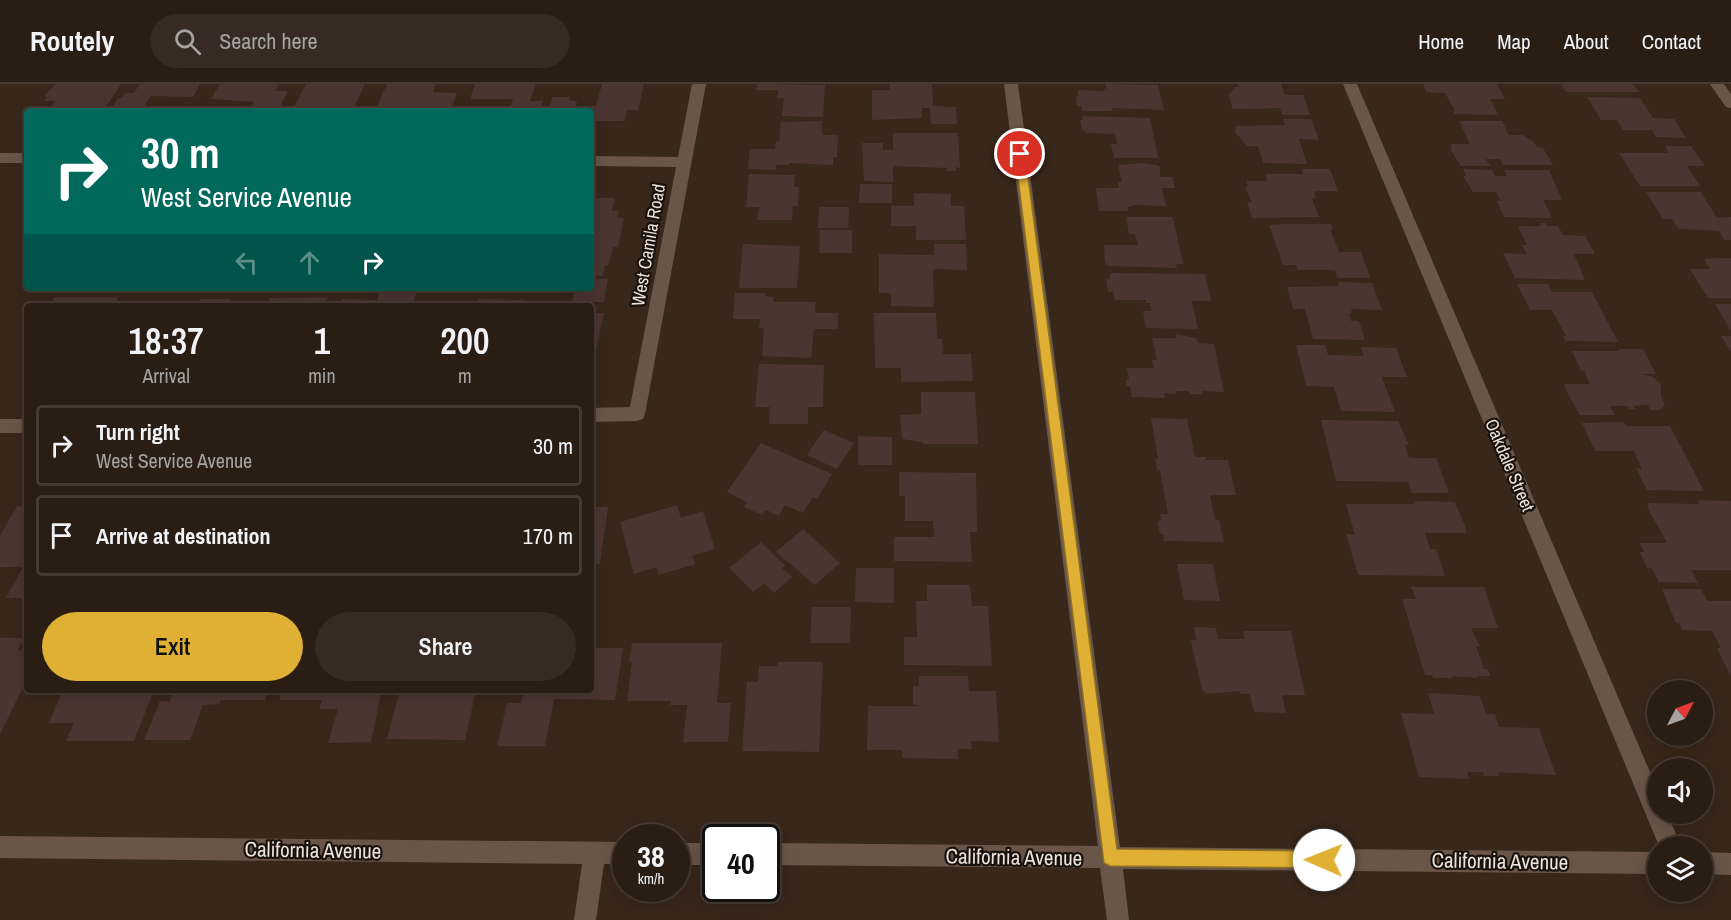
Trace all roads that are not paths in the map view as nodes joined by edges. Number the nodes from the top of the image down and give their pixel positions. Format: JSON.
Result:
{"nodes":[{"id":1,"x":699,"y":84,"type":"edge"},
{"id":2,"x":1011,"y":84,"type":"edge"},
{"id":3,"x":1350,"y":84,"type":"edge"},
{"id":4,"x":1717,"y":84,"type":"edge"},
{"id":5,"x":1731,"y":104,"type":"edge"},
{"id":6,"x":0,"y":158,"type":"edge"},
{"id":7,"x":24,"y":158,"type":"edge"},
{"id":8,"x":594,"y":161,"type":"edge"},
{"id":9,"x":683,"y":162,"type":"junction"},
{"id":10,"x":594,"y":415,"type":"edge"},
{"id":11,"x":0,"y":426,"type":"edge"},
{"id":12,"x":24,"y":426,"type":"edge"},
{"id":13,"x":1666,"y":836,"type":"edge"},
{"id":14,"x":0,"y":847,"type":"edge"},
{"id":15,"x":595,"y":853,"type":"junction"},
{"id":16,"x":612,"y":853,"type":"edge"},
{"id":17,"x":780,"y":854,"type":"edge"},
{"id":18,"x":1110,"y":858,"type":"junction"},
{"id":19,"x":1647,"y":863,"type":"edge"},
{"id":20,"x":1713,"y":863,"type":"edge"},
{"id":21,"x":1731,"y":864,"type":"edge"},
{"id":22,"x":585,"y":920,"type":"edge"},
{"id":23,"x":1118,"y":920,"type":"edge"}],
"edges":[{"from":1,"to":9,"type":"street","name":"West Camila Road"},
{"from":2,"to":18,"type":"street"},
{"from":3,"to":13,"type":"street","name":"Oakdale Street"},
{"from":4,"to":5,"type":"street"},
{"from":6,"to":7,"type":"street"},
{"from":8,"to":9,"type":"street"},
{"from":9,"to":10,"type":"street","name":"West Camila Road"},
{"from":11,"to":12,"type":"street"},
{"from":14,"to":15,"type":"street","name":"California Avenue"},
{"from":15,"to":16,"type":"street","name":"California Avenue"},
{"from":15,"to":22,"type":"street"},
{"from":17,"to":18,"type":"street","name":"California Avenue"},
{"from":18,"to":19,"type":"street","name":"California Avenue"},
{"from":18,"to":23,"type":"street"},
{"from":20,"to":21,"type":"street"}]}
